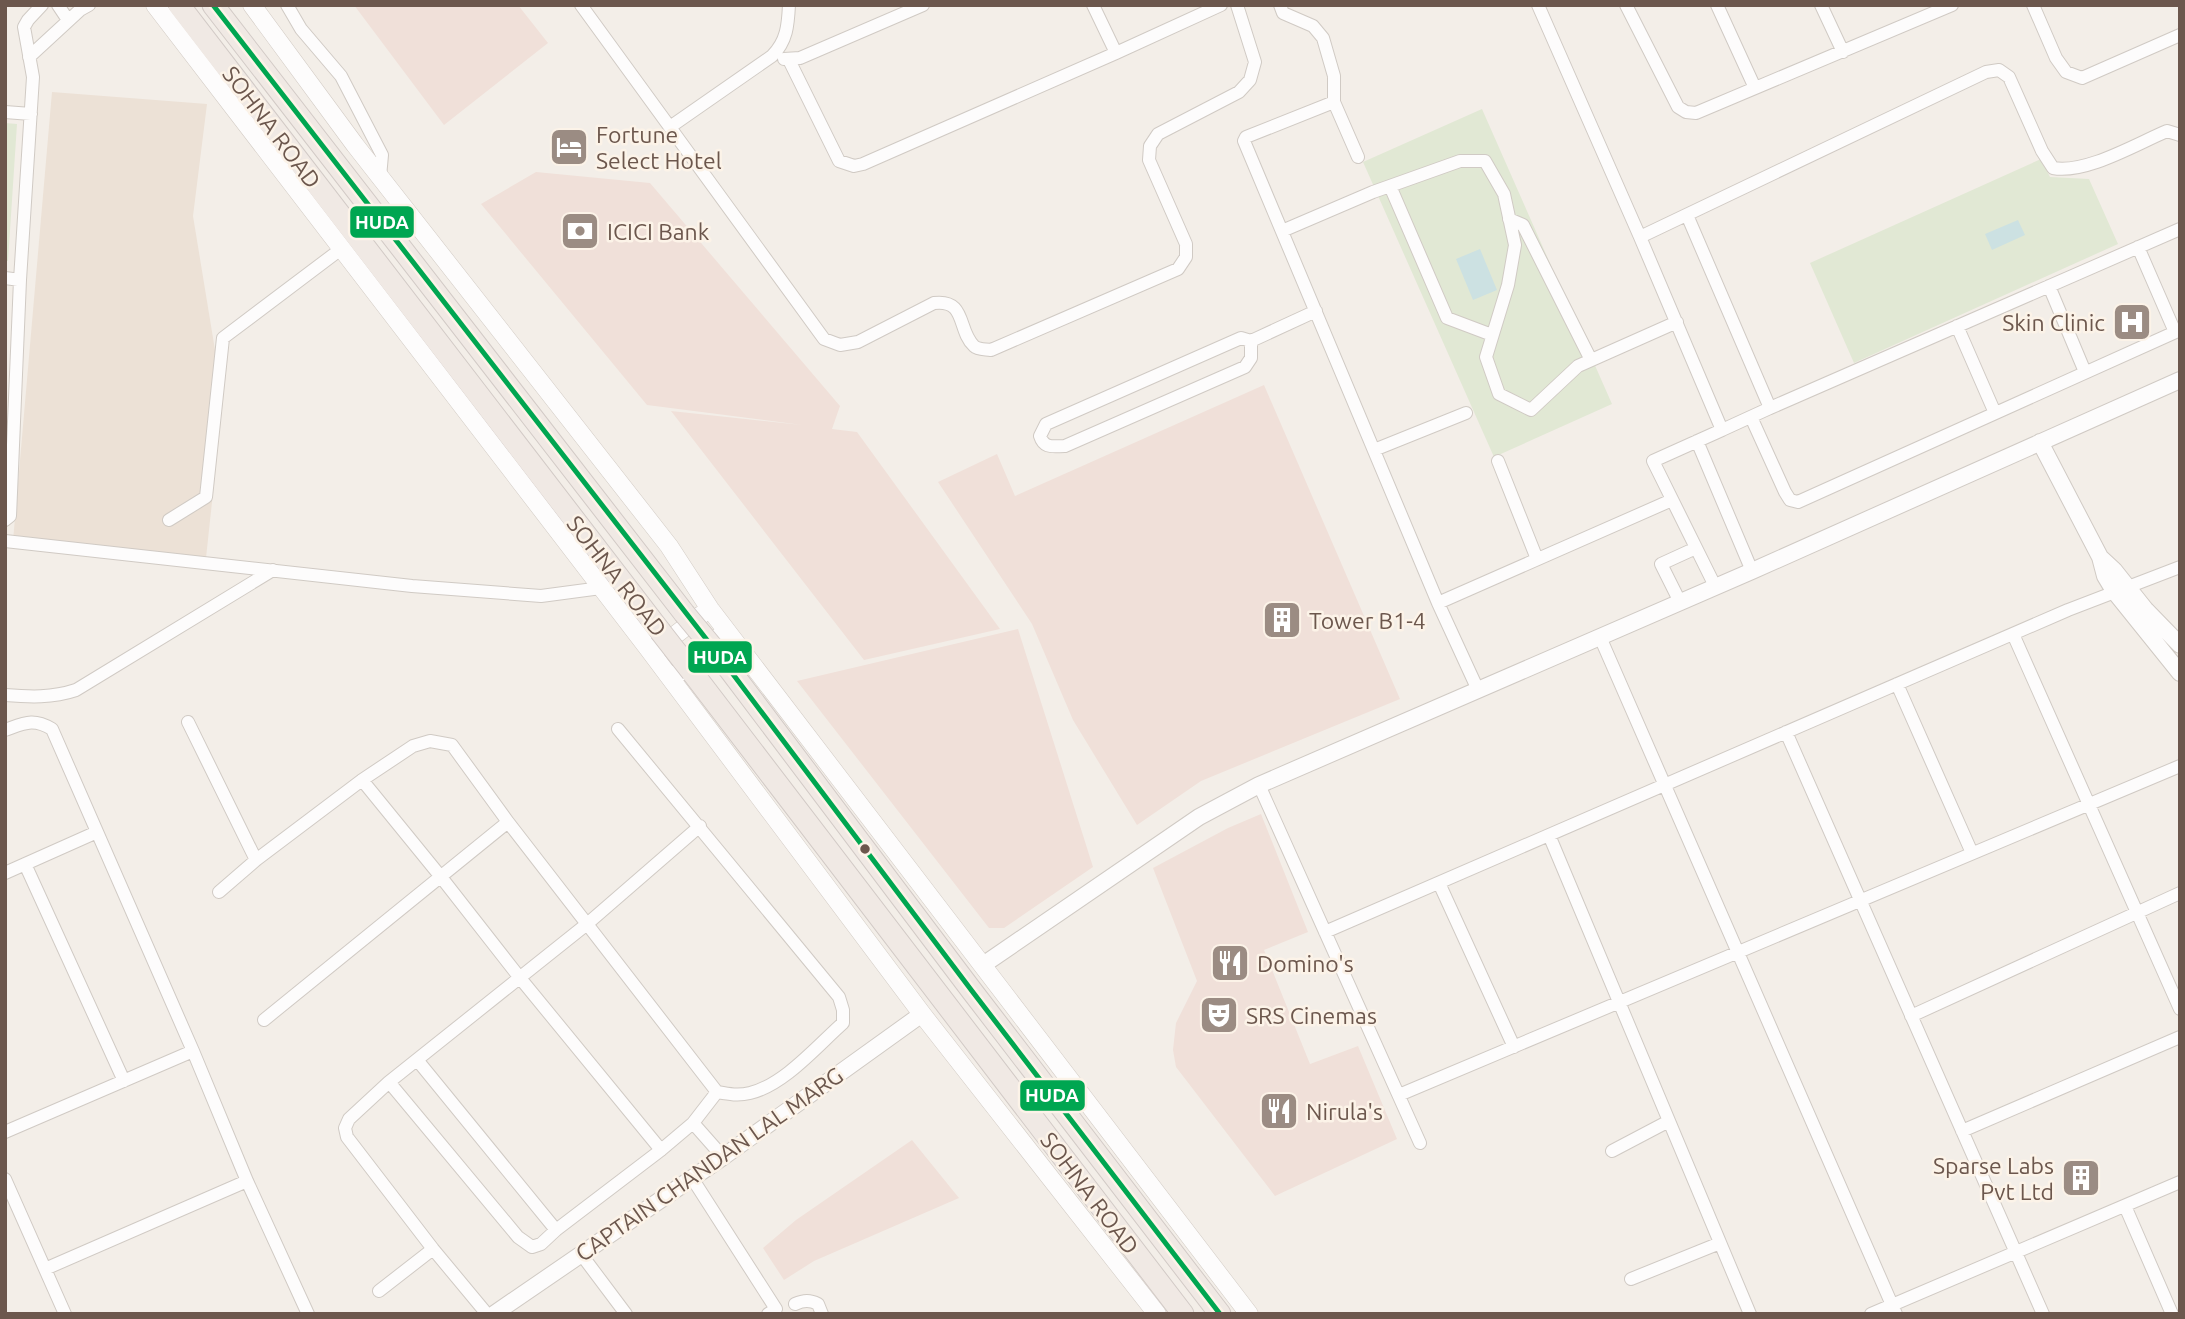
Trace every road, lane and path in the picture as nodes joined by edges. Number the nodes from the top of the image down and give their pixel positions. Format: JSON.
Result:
{"nodes":[{"id":1,"x":42,"y":5,"type":"edge"},
{"id":2,"x":58,"y":5,"type":"edge"},
{"id":3,"x":89,"y":5,"type":"edge"},
{"id":4,"x":155,"y":5,"type":"edge"},
{"id":5,"x":179,"y":5,"type":"edge"},
{"id":6,"x":213,"y":5,"type":"edge"},
{"id":7,"x":251,"y":5,"type":"edge"},
{"id":8,"x":286,"y":5,"type":"edge"},
{"id":9,"x":581,"y":5,"type":"edge"},
{"id":10,"x":789,"y":5,"type":"edge"},
{"id":11,"x":923,"y":5,"type":"edge"},
{"id":12,"x":1093,"y":5,"type":"edge"},
{"id":13,"x":1221,"y":5,"type":"edge"},
{"id":14,"x":1237,"y":5,"type":"edge"},
{"id":15,"x":1280,"y":5,"type":"edge"},
{"id":16,"x":1538,"y":5,"type":"edge"},
{"id":17,"x":1626,"y":5,"type":"edge"},
{"id":18,"x":1717,"y":5,"type":"edge"},
{"id":19,"x":1821,"y":5,"type":"edge"},
{"id":20,"x":1952,"y":5,"type":"edge"},
{"id":21,"x":2033,"y":5,"type":"edge"},
{"id":22,"x":1939,"y":8,"type":"edge"},
{"id":23,"x":68,"y":19,"type":"junction"},
{"id":24,"x":2180,"y":34,"type":"edge"},
{"id":25,"x":1843,"y":52,"type":"junction"},
{"id":26,"x":1116,"y":53,"type":"junction"},
{"id":27,"x":772,"y":56,"type":"junction"},
{"id":28,"x":29,"y":57,"type":"junction"},
{"id":29,"x":789,"y":60,"type":"junction"},
{"id":30,"x":1755,"y":88,"type":"junction"},
{"id":31,"x":1334,"y":102,"type":"junction"},
{"id":32,"x":5,"y":112,"type":"edge"},
{"id":33,"x":31,"y":114,"type":"junction"},
{"id":34,"x":670,"y":127,"type":"junction"},
{"id":35,"x":2180,"y":135,"type":"edge"},
{"id":36,"x":1357,"y":156,"type":"dead end"},
{"id":37,"x":380,"y":177,"type":"junction"},
{"id":38,"x":1390,"y":186,"type":"junction"},
{"id":39,"x":1687,"y":215,"type":"junction"},
{"id":40,"x":1509,"y":219,"type":"junction"},
{"id":41,"x":2180,"y":229,"type":"edge"},
{"id":42,"x":1282,"y":231,"type":"junction"},
{"id":43,"x":1640,"y":237,"type":"junction"},
{"id":44,"x":2138,"y":247,"type":"junction"},
{"id":45,"x":341,"y":249,"type":"junction"},
{"id":46,"x":5,"y":278,"type":"edge"},
{"id":47,"x":20,"y":280,"type":"junction"},
{"id":48,"x":2049,"y":286,"type":"junction"},
{"id":49,"x":1316,"y":312,"type":"junction"},
{"id":50,"x":1676,"y":322,"type":"junction"},
{"id":51,"x":1958,"y":326,"type":"junction"},
{"id":52,"x":2178,"y":331,"type":"edge"},
{"id":53,"x":1492,"y":335,"type":"junction"},
{"id":54,"x":1251,"y":341,"type":"junction"},
{"id":55,"x":11,"y":346,"type":"edge"},
{"id":56,"x":1591,"y":360,"type":"junction"},
{"id":57,"x":2085,"y":372,"type":"junction"},
{"id":58,"x":2180,"y":380,"type":"edge"},
{"id":59,"x":1770,"y":408,"type":"junction"},
{"id":60,"x":1466,"y":413,"type":"dead end"},
{"id":61,"x":1995,"y":414,"type":"junction"},
{"id":62,"x":1751,"y":417,"type":"junction"},
{"id":63,"x":1722,"y":430,"type":"junction"},
{"id":64,"x":1696,"y":441,"type":"junction"},
{"id":65,"x":2040,"y":442,"type":"junction"},
{"id":66,"x":1374,"y":450,"type":"junction"},
{"id":67,"x":1498,"y":461,"type":"dead end"},
{"id":68,"x":1672,"y":500,"type":"junction"},
{"id":69,"x":5,"y":520,"type":"edge"},
{"id":70,"x":169,"y":520,"type":"dead end"},
{"id":71,"x":5,"y":541,"type":"edge"},
{"id":72,"x":1696,"y":548,"type":"junction"},
{"id":73,"x":1537,"y":559,"type":"junction"},
{"id":74,"x":2180,"y":567,"type":"edge"},
{"id":75,"x":273,"y":570,"type":"junction"},
{"id":76,"x":1752,"y":571,"type":"junction"},
{"id":77,"x":1715,"y":586,"type":"junction"},
{"id":78,"x":601,"y":588,"type":"junction"},
{"id":79,"x":2121,"y":589,"type":"junction"},
{"id":80,"x":1679,"y":602,"type":"junction"},
{"id":81,"x":1438,"y":603,"type":"junction"},
{"id":82,"x":710,"y":609,"type":"junction"},
{"id":83,"x":726,"y":630,"type":"junction"},
{"id":84,"x":2013,"y":634,"type":"junction"},
{"id":85,"x":1600,"y":637,"type":"junction"},
{"id":86,"x":2180,"y":645,"type":"edge"},
{"id":87,"x":652,"y":653,"type":"junction"},
{"id":88,"x":2180,"y":673,"type":"edge"},
{"id":89,"x":671,"y":679,"type":"junction"},
{"id":90,"x":1897,"y":684,"type":"junction"},
{"id":91,"x":1478,"y":690,"type":"junction"},
{"id":92,"x":5,"y":695,"type":"edge"},
{"id":93,"x":188,"y":722,"type":"dead end"},
{"id":94,"x":5,"y":730,"type":"edge"},
{"id":95,"x":618,"y":730,"type":"dead end"},
{"id":96,"x":1786,"y":732,"type":"junction"},
{"id":97,"x":2180,"y":766,"type":"edge"},
{"id":98,"x":362,"y":780,"type":"junction"},
{"id":99,"x":1259,"y":785,"type":"junction"},
{"id":100,"x":1664,"y":785,"type":"junction"},
{"id":101,"x":2089,"y":804,"type":"junction"},
{"id":102,"x":508,"y":822,"type":"junction"},
{"id":103,"x":699,"y":827,"type":"junction"},
{"id":104,"x":97,"y":832,"type":"junction"},
{"id":105,"x":1549,"y":835,"type":"junction"},
{"id":106,"x":1972,"y":853,"type":"junction"},
{"id":107,"x":256,"y":860,"type":"junction"},
{"id":108,"x":25,"y":864,"type":"junction"},
{"id":109,"x":5,"y":873,"type":"edge"},
{"id":110,"x":441,"y":877,"type":"junction"},
{"id":111,"x":1439,"y":883,"type":"junction"},
{"id":112,"x":219,"y":892,"type":"dead end"},
{"id":113,"x":2180,"y":893,"type":"edge"},
{"id":114,"x":1860,"y":901,"type":"junction"},
{"id":115,"x":2137,"y":912,"type":"junction"},
{"id":116,"x":587,"y":924,"type":"junction"},
{"id":117,"x":1325,"y":932,"type":"junction"},
{"id":118,"x":1738,"y":952,"type":"junction"},
{"id":119,"x":983,"y":965,"type":"junction"},
{"id":120,"x":520,"y":978,"type":"junction"},
{"id":121,"x":1619,"y":1003,"type":"junction"},
{"id":122,"x":2180,"y":1009,"type":"edge"},
{"id":123,"x":922,"y":1014,"type":"junction"},
{"id":124,"x":1911,"y":1016,"type":"junction"},
{"id":125,"x":264,"y":1020,"type":"dead end"},
{"id":126,"x":2180,"y":1037,"type":"edge"},
{"id":127,"x":1514,"y":1047,"type":"junction"},
{"id":128,"x":193,"y":1051,"type":"junction"},
{"id":129,"x":418,"y":1060,"type":"junction"},
{"id":130,"x":124,"y":1080,"type":"junction"},
{"id":131,"x":389,"y":1082,"type":"junction"},
{"id":132,"x":717,"y":1092,"type":"junction"},
{"id":133,"x":1398,"y":1095,"type":"junction"},
{"id":134,"x":1669,"y":1122,"type":"junction"},
{"id":135,"x":693,"y":1123,"type":"junction"},
{"id":136,"x":1962,"y":1131,"type":"junction"},
{"id":137,"x":5,"y":1132,"type":"edge"},
{"id":138,"x":1420,"y":1143,"type":"dead end"},
{"id":139,"x":662,"y":1150,"type":"junction"},
{"id":140,"x":1612,"y":1150,"type":"dead end"},
{"id":141,"x":723,"y":1157,"type":"junction"},
{"id":142,"x":692,"y":1178,"type":"junction"},
{"id":143,"x":5,"y":1179,"type":"edge"},
{"id":144,"x":247,"y":1181,"type":"junction"},
{"id":145,"x":2180,"y":1182,"type":"edge"},
{"id":146,"x":2125,"y":1206,"type":"junction"},
{"id":147,"x":556,"y":1230,"type":"junction"},
{"id":148,"x":1720,"y":1243,"type":"junction"},
{"id":149,"x":433,"y":1249,"type":"junction"},
{"id":150,"x":2016,"y":1252,"type":"junction"},
{"id":151,"x":582,"y":1254,"type":"junction"},
{"id":152,"x":45,"y":1269,"type":"junction"},
{"id":153,"x":1630,"y":1279,"type":"dead end"},
{"id":154,"x":379,"y":1292,"type":"dead end"},
{"id":155,"x":796,"y":1304,"type":"dead end"},
{"id":156,"x":1894,"y":1309,"type":"edge"},
{"id":157,"x":65,"y":1314,"type":"edge"},
{"id":158,"x":308,"y":1314,"type":"edge"},
{"id":159,"x":487,"y":1314,"type":"edge"},
{"id":160,"x":494,"y":1314,"type":"edge"},
{"id":161,"x":626,"y":1314,"type":"edge"},
{"id":162,"x":768,"y":1314,"type":"edge"},
{"id":163,"x":822,"y":1314,"type":"edge"},
{"id":164,"x":1157,"y":1314,"type":"edge"},
{"id":165,"x":1183,"y":1314,"type":"edge"},
{"id":166,"x":1220,"y":1314,"type":"edge"},
{"id":167,"x":1249,"y":1314,"type":"edge"},
{"id":168,"x":1750,"y":1314,"type":"edge"},
{"id":169,"x":1871,"y":1314,"type":"edge"},
{"id":170,"x":2043,"y":1314,"type":"edge"},
{"id":171,"x":2172,"y":1314,"type":"edge"}],
"edges":[{"from":1,"to":28,"type":"street"},
{"from":2,"to":23,"type":"street"},
{"from":3,"to":23,"type":"street"},
{"from":4,"to":45,"type":"main road"},
{"from":5,"to":165,"type":"highway","name":"SOHNA ROAD","bridge":true},
{"from":6,"to":166,"type":"highway","name":"SOHNA ROAD","bridge":true},
{"from":7,"to":37,"type":"main road"},
{"from":8,"to":37,"type":"street"},
{"from":9,"to":34,"type":"street"},
{"from":10,"to":27,"type":"street"},
{"from":11,"to":29,"type":"street"},
{"from":12,"to":26,"type":"street"},
{"from":13,"to":26,"type":"street"},
{"from":14,"to":34,"type":"street"},
{"from":15,"to":31,"type":"street"},
{"from":16,"to":43,"type":"street"},
{"from":17,"to":30,"type":"street"},
{"from":18,"to":30,"type":"street"},
{"from":19,"to":25,"type":"street"},
{"from":20,"to":22,"type":"street"},
{"from":21,"to":24,"type":"street"},
{"from":22,"to":25,"type":"street"},
{"from":23,"to":28,"type":"street"},
{"from":25,"to":30,"type":"street"},
{"from":26,"to":29,"type":"street"},
{"from":27,"to":29,"type":"street"},
{"from":27,"to":34,"type":"street"},
{"from":28,"to":33,"type":"street"},
{"from":31,"to":36,"type":"street"},
{"from":31,"to":42,"type":"street"},
{"from":32,"to":33,"type":"street"},
{"from":33,"to":47,"type":"street"},
{"from":35,"to":39,"type":"street"},
{"from":37,"to":82,"type":"main road"},
{"from":38,"to":40,"type":"street"},
{"from":38,"to":42,"type":"street"},
{"from":38,"to":53,"type":"street"},
{"from":39,"to":43,"type":"street"},
{"from":39,"to":59,"type":"street"},
{"from":40,"to":53,"type":"street"},
{"from":40,"to":56,"type":"street"},
{"from":41,"to":44,"type":"street"},
{"from":42,"to":49,"type":"street"},
{"from":43,"to":50,"type":"street"},
{"from":44,"to":48,"type":"street"},
{"from":44,"to":52,"type":"street"},
{"from":45,"to":70,"type":"street"},
{"from":45,"to":78,"type":"main road"},
{"from":46,"to":47,"type":"street"},
{"from":47,"to":55,"type":"street"},
{"from":48,"to":51,"type":"street"},
{"from":48,"to":57,"type":"street"},
{"from":49,"to":54,"type":"street"},
{"from":49,"to":66,"type":"street"},
{"from":50,"to":56,"type":"street"},
{"from":50,"to":63,"type":"street"},
{"from":51,"to":59,"type":"street"},
{"from":51,"to":61,"type":"street"},
{"from":52,"to":57,"type":"street"},
{"from":53,"to":56,"type":"street"},
{"from":54,"to":54,"type":"street"},
{"from":55,"to":69,"type":"street"},
{"from":57,"to":61,"type":"street"},
{"from":58,"to":65,"type":"street"},
{"from":59,"to":62,"type":"street"},
{"from":60,"to":66,"type":"street"},
{"from":61,"to":62,"type":"street"},
{"from":62,"to":63,"type":"street"},
{"from":63,"to":64,"type":"street"},
{"from":64,"to":68,"type":"street"},
{"from":64,"to":76,"type":"street"},
{"from":65,"to":76,"type":"street"},
{"from":65,"to":79,"type":"street"},
{"from":66,"to":81,"type":"street"},
{"from":67,"to":73,"type":"street"},
{"from":68,"to":72,"type":"street"},
{"from":68,"to":73,"type":"street"},
{"from":71,"to":75,"type":"street"},
{"from":72,"to":77,"type":"street"},
{"from":72,"to":80,"type":"street"},
{"from":73,"to":81,"type":"street"},
{"from":74,"to":79,"type":"street"},
{"from":75,"to":78,"type":"street"},
{"from":75,"to":92,"type":"street"},
{"from":76,"to":77,"type":"street"},
{"from":77,"to":80,"type":"street"},
{"from":78,"to":87,"type":"main road"},
{"from":79,"to":84,"type":"street"},
{"from":79,"to":86,"type":"street"},
{"from":79,"to":88,"type":"street"},
{"from":80,"to":85,"type":"street"},
{"from":81,"to":91,"type":"street"},
{"from":82,"to":83,"type":"main road"},
{"from":82,"to":87,"type":"main road"},
{"from":83,"to":89,"type":"main road"},
{"from":83,"to":119,"type":"main road"},
{"from":84,"to":90,"type":"street"},
{"from":84,"to":101,"type":"street"},
{"from":85,"to":91,"type":"street"},
{"from":85,"to":100,"type":"street"},
{"from":87,"to":89,"type":"main road"},
{"from":89,"to":123,"type":"main road"},
{"from":90,"to":96,"type":"street"},
{"from":90,"to":106,"type":"street"},
{"from":91,"to":99,"type":"street"},
{"from":93,"to":107,"type":"street"},
{"from":94,"to":104,"type":"street"},
{"from":95,"to":103,"type":"street"},
{"from":96,"to":100,"type":"street"},
{"from":96,"to":114,"type":"street"},
{"from":97,"to":101,"type":"street"},
{"from":98,"to":102,"type":"street"},
{"from":98,"to":107,"type":"street"},
{"from":98,"to":110,"type":"street"},
{"from":99,"to":117,"type":"street"},
{"from":99,"to":119,"type":"street"},
{"from":100,"to":105,"type":"street"},
{"from":100,"to":118,"type":"street"},
{"from":101,"to":106,"type":"street"},
{"from":101,"to":115,"type":"street"},
{"from":102,"to":110,"type":"street"},
{"from":102,"to":116,"type":"street"},
{"from":103,"to":116,"type":"street"},
{"from":103,"to":132,"type":"street"},
{"from":104,"to":108,"type":"street"},
{"from":104,"to":128,"type":"street"},
{"from":105,"to":111,"type":"street"},
{"from":105,"to":121,"type":"street"},
{"from":106,"to":114,"type":"street"},
{"from":107,"to":112,"type":"street"},
{"from":108,"to":109,"type":"street"},
{"from":108,"to":130,"type":"street"},
{"from":110,"to":120,"type":"street"},
{"from":110,"to":125,"type":"street"},
{"from":111,"to":117,"type":"street"},
{"from":111,"to":127,"type":"street"},
{"from":113,"to":115,"type":"street"},
{"from":114,"to":118,"type":"street"},
{"from":114,"to":124,"type":"street"},
{"from":115,"to":122,"type":"street"},
{"from":115,"to":124,"type":"street"},
{"from":116,"to":120,"type":"street"},
{"from":116,"to":132,"type":"street"},
{"from":117,"to":133,"type":"street"},
{"from":118,"to":121,"type":"street"},
{"from":118,"to":156,"type":"street"},
{"from":119,"to":167,"type":"main road"},
{"from":120,"to":129,"type":"street"},
{"from":120,"to":139,"type":"street"},
{"from":121,"to":127,"type":"street"},
{"from":121,"to":134,"type":"street"},
{"from":123,"to":141,"type":"street","name":"CAPTAIN CHANDAN LAL MARG"},
{"from":123,"to":164,"type":"main road"},
{"from":124,"to":136,"type":"street"},
{"from":126,"to":136,"type":"street"},
{"from":127,"to":133,"type":"street"},
{"from":128,"to":130,"type":"street"},
{"from":128,"to":144,"type":"street"},
{"from":129,"to":131,"type":"street"},
{"from":129,"to":147,"type":"street"},
{"from":130,"to":137,"type":"street"},
{"from":131,"to":147,"type":"street"},
{"from":131,"to":149,"type":"street"},
{"from":132,"to":135,"type":"street"},
{"from":133,"to":138,"type":"street"},
{"from":134,"to":140,"type":"street"},
{"from":134,"to":148,"type":"street"},
{"from":135,"to":139,"type":"street"},
{"from":135,"to":141,"type":"street"},
{"from":136,"to":150,"type":"street"},
{"from":139,"to":147,"type":"street"},
{"from":141,"to":142,"type":"street","name":"CAPTAIN CHANDAN LAL MARG"},
{"from":142,"to":151,"type":"street","name":"CAPTAIN CHANDAN LAL MARG"},
{"from":142,"to":162,"type":"street"},
{"from":143,"to":152,"type":"street"},
{"from":144,"to":152,"type":"street"},
{"from":144,"to":158,"type":"street"},
{"from":145,"to":146,"type":"street"},
{"from":146,"to":150,"type":"street"},
{"from":146,"to":171,"type":"street"},
{"from":148,"to":153,"type":"street"},
{"from":148,"to":168,"type":"street"},
{"from":149,"to":154,"type":"street"},
{"from":149,"to":159,"type":"street"},
{"from":150,"to":156,"type":"street"},
{"from":150,"to":170,"type":"street"},
{"from":151,"to":160,"type":"street","name":"CAPTAIN CHANDAN LAL MARG"},
{"from":151,"to":161,"type":"street"},
{"from":152,"to":157,"type":"street"},
{"from":155,"to":163,"type":"street"},
{"from":156,"to":169,"type":"street"}]}
